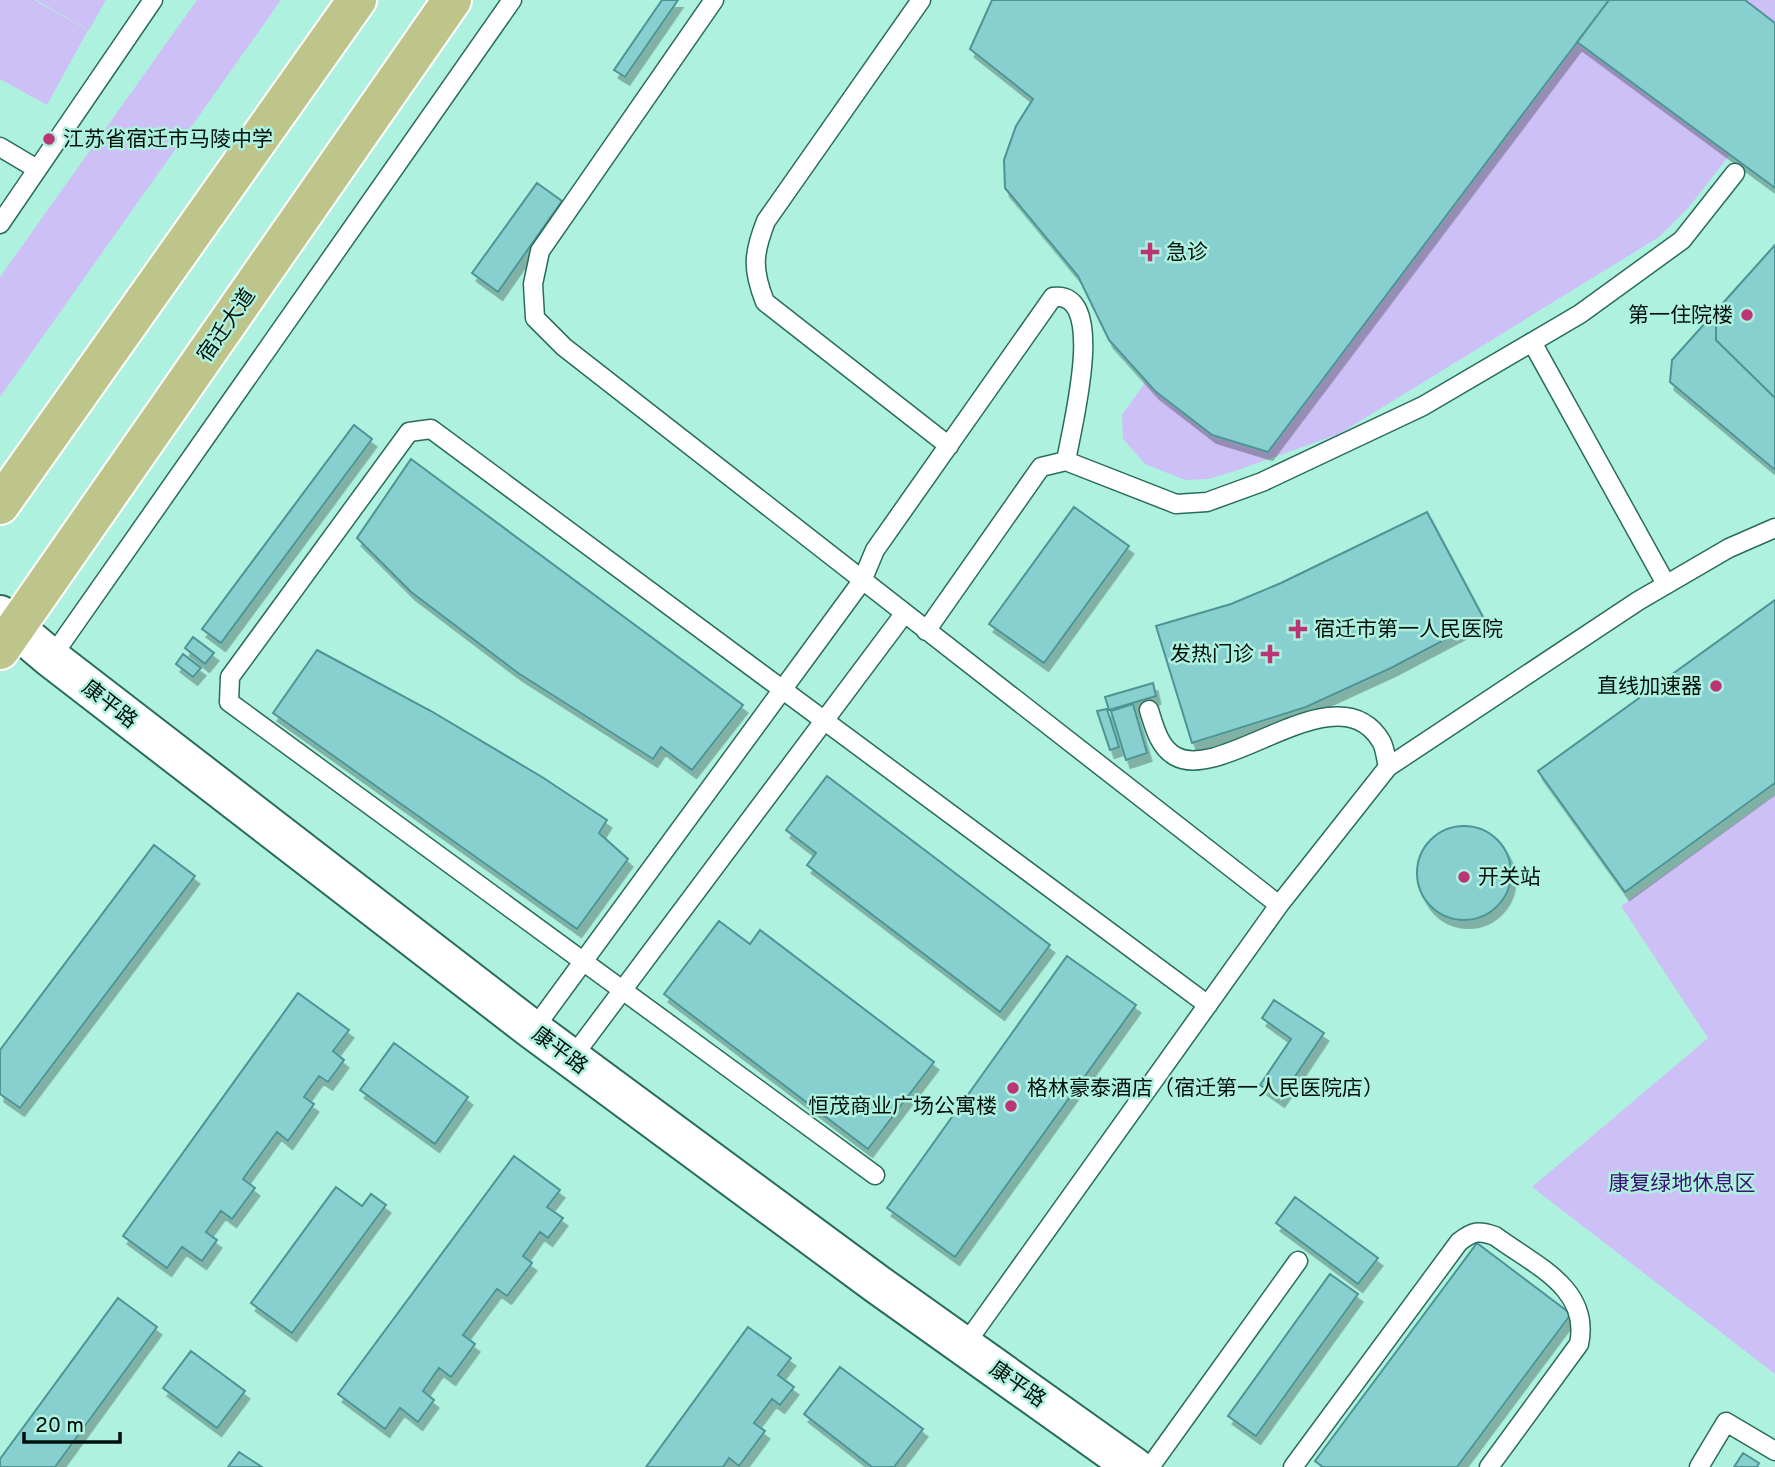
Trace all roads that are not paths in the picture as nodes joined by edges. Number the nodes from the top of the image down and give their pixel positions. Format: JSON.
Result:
{"nodes":[{"id":1,"x":153,"y":0,"type":"edge"},
{"id":2,"x":357,"y":0,"type":"edge"},
{"id":3,"x":452,"y":0,"type":"edge"},
{"id":4,"x":512,"y":0,"type":"edge"},
{"id":5,"x":714,"y":0,"type":"edge"},
{"id":6,"x":921,"y":0,"type":"edge"},
{"id":7,"x":0,"y":147,"type":"edge"},
{"id":8,"x":37,"y":169,"type":"junction"},
{"id":9,"x":1735,"y":173,"type":"dead end"},
{"id":10,"x":0,"y":224,"type":"edge"},
{"id":11,"x":1532,"y":342,"type":"junction"},
{"id":12,"x":949,"y":446,"type":"junction"},
{"id":13,"x":1066,"y":461,"type":"junction"},
{"id":14,"x":0,"y":505,"type":"edge"},
{"id":15,"x":1775,"y":528,"type":"edge"},
{"id":16,"x":862,"y":581,"type":"junction"},
{"id":17,"x":1666,"y":584,"type":"junction"},
{"id":18,"x":904,"y":614,"type":"junction"},
{"id":19,"x":5,"y":631,"type":"edge"},
{"id":20,"x":926,"y":631,"type":"junction"},
{"id":21,"x":51,"y":658,"type":"junction"},
{"id":22,"x":782,"y":690,"type":"junction"},
{"id":23,"x":1149,"y":709,"type":"dead end"},
{"id":24,"x":824,"y":720,"type":"junction"},
{"id":25,"x":1388,"y":767,"type":"junction"},
{"id":26,"x":1279,"y":905,"type":"junction"},
{"id":27,"x":583,"y":961,"type":"junction"},
{"id":28,"x":622,"y":990,"type":"junction"},
{"id":29,"x":1208,"y":1005,"type":"junction"},
{"id":30,"x":533,"y":1030,"type":"junction"},
{"id":31,"x":571,"y":1059,"type":"junction"},
{"id":32,"x":875,"y":1175,"type":"dead end"},
{"id":33,"x":1298,"y":1261,"type":"dead end"},
{"id":34,"x":964,"y":1346,"type":"junction"},
{"id":35,"x":1775,"y":1451,"type":"edge"},
{"id":36,"x":1134,"y":1467,"type":"edge"},
{"id":37,"x":1150,"y":1467,"type":"edge"},
{"id":38,"x":1293,"y":1467,"type":"edge"},
{"id":39,"x":1489,"y":1467,"type":"edge"},
{"id":40,"x":1699,"y":1467,"type":"edge"}],
"edges":[{"from":1,"to":8,"type":"lane"},
{"from":2,"to":14,"type":"main road"},
{"from":3,"to":19,"type":"main road","name":"宿迁大道"},
{"from":4,"to":21,"type":"lane"},
{"from":5,"to":16,"type":"lane"},
{"from":6,"to":12,"type":"lane"},
{"from":7,"to":8,"type":"lane"},
{"from":8,"to":10,"type":"lane"},
{"from":9,"to":11,"type":"lane"},
{"from":11,"to":13,"type":"lane"},
{"from":11,"to":17,"type":"lane"},
{"from":12,"to":13,"type":"lane"},
{"from":12,"to":16,"type":"lane"},
{"from":13,"to":20,"type":"lane"},
{"from":15,"to":17,"type":"lane"},
{"from":16,"to":18,"type":"lane"},
{"from":16,"to":22,"type":"lane"},
{"from":17,"to":25,"type":"lane"},
{"from":18,"to":20,"type":"lane"},
{"from":18,"to":24,"type":"lane"},
{"from":19,"to":21,"type":"street","name":"康平路"},
{"from":20,"to":26,"type":"lane"},
{"from":21,"to":30,"type":"street","name":"康平路"},
{"from":22,"to":24,"type":"lane"},
{"from":22,"to":27,"type":"lane"},
{"from":22,"to":27,"type":"lane"},
{"from":23,"to":25,"type":"lane"},
{"from":24,"to":28,"type":"lane"},
{"from":24,"to":29,"type":"lane"},
{"from":25,"to":26,"type":"lane"},
{"from":26,"to":29,"type":"lane"},
{"from":27,"to":28,"type":"lane"},
{"from":27,"to":30,"type":"lane"},
{"from":28,"to":31,"type":"lane"},
{"from":28,"to":32,"type":"lane"},
{"from":29,"to":34,"type":"lane"},
{"from":30,"to":31,"type":"street","name":"康平路"},
{"from":31,"to":34,"type":"street","name":"康平路"},
{"from":33,"to":37,"type":"lane"},
{"from":34,"to":36,"type":"street","name":"康平路"},
{"from":35,"to":40,"type":"lane"},
{"from":38,"to":39,"type":"lane"}]}
